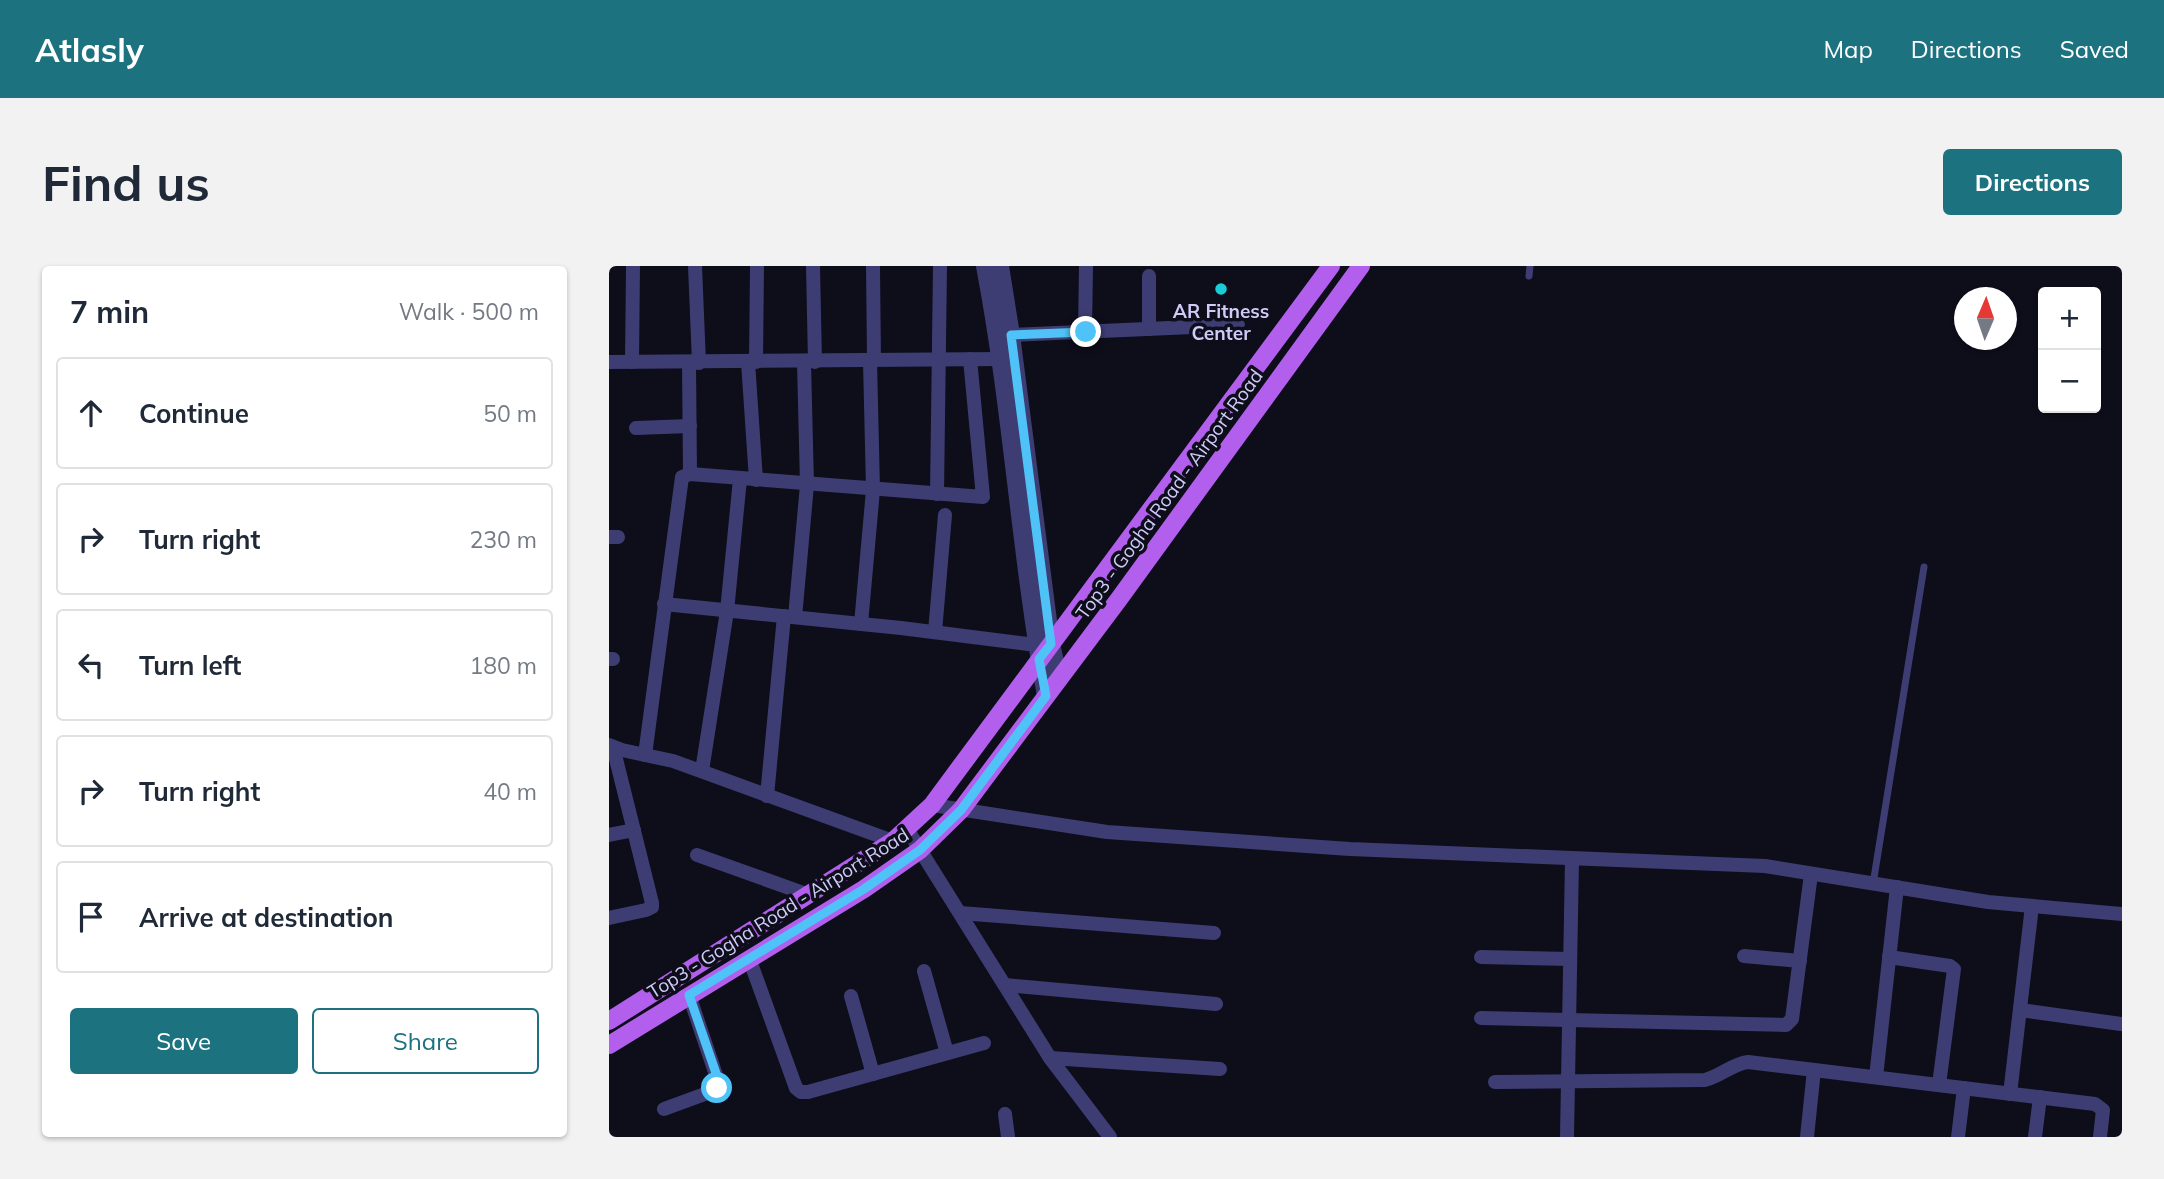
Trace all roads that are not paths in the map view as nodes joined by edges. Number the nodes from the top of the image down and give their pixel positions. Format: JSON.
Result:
{"nodes":[{"id":1,"x":633,"y":266,"type":"edge"},
{"id":2,"x":695,"y":266,"type":"edge"},
{"id":3,"x":757,"y":266,"type":"edge"},
{"id":4,"x":813,"y":266,"type":"edge"},
{"id":5,"x":873,"y":266,"type":"edge"},
{"id":6,"x":940,"y":266,"type":"edge"},
{"id":7,"x":985,"y":266,"type":"edge"},
{"id":8,"x":1000,"y":266,"type":"edge"},
{"id":9,"x":1086,"y":266,"type":"edge"},
{"id":10,"x":1331,"y":266,"type":"edge"},
{"id":11,"x":1361,"y":266,"type":"edge"},
{"id":12,"x":1530,"y":266,"type":"edge"},
{"id":13,"x":1149,"y":276,"type":"dead end"},
{"id":14,"x":1529,"y":276,"type":"dead end"},
{"id":15,"x":1238,"y":325,"type":"dead end"},
{"id":16,"x":1149,"y":329,"type":"junction"},
{"id":17,"x":1086,"y":332,"type":"junction"},
{"id":18,"x":1011,"y":335,"type":"junction"},
{"id":19,"x":940,"y":359,"type":"junction"},
{"id":20,"x":970,"y":359,"type":"junction"},
{"id":21,"x":1002,"y":359,"type":"junction"},
{"id":22,"x":872,"y":361,"type":"junction"},
{"id":23,"x":609,"y":362,"type":"edge"},
{"id":24,"x":632,"y":362,"type":"junction"},
{"id":25,"x":752,"y":362,"type":"junction"},
{"id":26,"x":810,"y":362,"type":"junction"},
{"id":27,"x":694,"y":363,"type":"junction"},
{"id":28,"x":689,"y":426,"type":"junction"},
{"id":29,"x":636,"y":428,"type":"dead end"},
{"id":30,"x":690,"y":474,"type":"junction"},
{"id":31,"x":740,"y":479,"type":"junction"},
{"id":32,"x":756,"y":480,"type":"junction"},
{"id":33,"x":807,"y":485,"type":"junction"},
{"id":34,"x":873,"y":490,"type":"junction"},
{"id":35,"x":937,"y":495,"type":"junction"},
{"id":36,"x":945,"y":515,"type":"dead end"},
{"id":37,"x":1924,"y":567,"type":"dead end"},
{"id":38,"x":664,"y":604,"type":"junction"},
{"id":39,"x":727,"y":611,"type":"junction"},
{"id":40,"x":790,"y":617,"type":"junction"},
{"id":41,"x":861,"y":624,"type":"junction"},
{"id":42,"x":935,"y":632,"type":"junction"},
{"id":43,"x":1042,"y":649,"type":"junction"},
{"id":44,"x":1059,"y":679,"type":"junction"},
{"id":45,"x":1046,"y":696,"type":"junction"},
{"id":46,"x":611,"y":746,"type":"edge"},
{"id":47,"x":645,"y":755,"type":"junction"},
{"id":48,"x":702,"y":771,"type":"junction"},
{"id":49,"x":767,"y":796,"type":"junction"},
{"id":50,"x":932,"y":805,"type":"junction"},
{"id":51,"x":961,"y":810,"type":"junction"},
{"id":52,"x":634,"y":830,"type":"junction"},
{"id":53,"x":609,"y":835,"type":"edge"},
{"id":54,"x":900,"y":835,"type":"junction"},
{"id":55,"x":920,"y":850,"type":"junction"},
{"id":56,"x":697,"y":855,"type":"dead end"},
{"id":57,"x":1572,"y":860,"type":"junction"},
{"id":58,"x":1811,"y":874,"type":"junction"},
{"id":59,"x":1873,"y":884,"type":"junction"},
{"id":60,"x":1897,"y":887,"type":"junction"},
{"id":61,"x":809,"y":895,"type":"junction"},
{"id":62,"x":2032,"y":906,"type":"junction"},
{"id":63,"x":960,"y":913,"type":"junction"},
{"id":64,"x":2122,"y":914,"type":"edge"},
{"id":65,"x":609,"y":918,"type":"edge"},
{"id":66,"x":1214,"y":933,"type":"dead end"},
{"id":67,"x":1744,"y":956,"type":"dead end"},
{"id":68,"x":1481,"y":957,"type":"dead end"},
{"id":69,"x":1889,"y":957,"type":"junction"},
{"id":70,"x":749,"y":958,"type":"junction"},
{"id":71,"x":1570,"y":959,"type":"junction"},
{"id":72,"x":1800,"y":961,"type":"junction"},
{"id":73,"x":925,"y":971,"type":"dead end"},
{"id":74,"x":1005,"y":985,"type":"junction"},
{"id":75,"x":689,"y":995,"type":"junction"},
{"id":76,"x":851,"y":996,"type":"dead end"},
{"id":77,"x":1216,"y":1004,"type":"dead end"},
{"id":78,"x":2020,"y":1010,"type":"junction"},
{"id":79,"x":1481,"y":1018,"type":"dead end"},
{"id":80,"x":1569,"y":1020,"type":"junction"},
{"id":81,"x":609,"y":1021,"type":"edge"},
{"id":82,"x":2122,"y":1024,"type":"edge"},
{"id":83,"x":984,"y":1042,"type":"dead end"},
{"id":84,"x":609,"y":1045,"type":"edge"},
{"id":85,"x":947,"y":1053,"type":"junction"},
{"id":86,"x":1050,"y":1058,"type":"junction"},
{"id":87,"x":1220,"y":1069,"type":"dead end"},
{"id":88,"x":1814,"y":1070,"type":"junction"},
{"id":89,"x":873,"y":1074,"type":"junction"},
{"id":90,"x":1876,"y":1077,"type":"junction"},
{"id":91,"x":1495,"y":1082,"type":"dead end"},
{"id":92,"x":1568,"y":1082,"type":"junction"},
{"id":93,"x":1939,"y":1085,"type":"junction"},
{"id":94,"x":1964,"y":1088,"type":"junction"},
{"id":95,"x":2010,"y":1094,"type":"junction"},
{"id":96,"x":2040,"y":1097,"type":"junction"},
{"id":97,"x":664,"y":1109,"type":"dead end"},
{"id":98,"x":1005,"y":1114,"type":"dead end"},
{"id":99,"x":1007,"y":1137,"type":"edge"},
{"id":100,"x":1110,"y":1137,"type":"edge"},
{"id":101,"x":1567,"y":1137,"type":"edge"},
{"id":102,"x":1807,"y":1137,"type":"edge"},
{"id":103,"x":1958,"y":1137,"type":"edge"},
{"id":104,"x":2035,"y":1137,"type":"edge"},
{"id":105,"x":2100,"y":1137,"type":"edge"}],
"edges":[{"from":1,"to":24,"type":"street"},
{"from":2,"to":27,"type":"street"},
{"from":3,"to":25,"type":"street"},
{"from":4,"to":26,"type":"street"},
{"from":5,"to":22,"type":"street"},
{"from":6,"to":19,"type":"street"},
{"from":7,"to":21,"type":"street"},
{"from":8,"to":18,"type":"street"},
{"from":9,"to":17,"type":"street"},
{"from":10,"to":43,"type":"main road"},
{"from":11,"to":44,"type":"main road","name":"Top3 - Gogha Road - Airport Road"},
{"from":12,"to":14,"type":"lane"},
{"from":13,"to":16,"type":"street"},
{"from":15,"to":16,"type":"street"},
{"from":16,"to":17,"type":"street"},
{"from":17,"to":18,"type":"street"},
{"from":18,"to":43,"type":"street"},
{"from":19,"to":20,"type":"street"},
{"from":19,"to":22,"type":"street"},
{"from":19,"to":35,"type":"street"},
{"from":20,"to":21,"type":"street"},
{"from":20,"to":35,"type":"street"},
{"from":21,"to":43,"type":"street"},
{"from":22,"to":26,"type":"street"},
{"from":22,"to":34,"type":"street"},
{"from":23,"to":24,"type":"street"},
{"from":24,"to":27,"type":"street"},
{"from":25,"to":26,"type":"street"},
{"from":25,"to":27,"type":"street"},
{"from":25,"to":32,"type":"street"},
{"from":26,"to":33,"type":"street"},
{"from":27,"to":28,"type":"street"},
{"from":28,"to":29,"type":"street"},
{"from":28,"to":30,"type":"street"},
{"from":30,"to":31,"type":"street"},
{"from":30,"to":38,"type":"street"},
{"from":31,"to":32,"type":"street"},
{"from":31,"to":39,"type":"street"},
{"from":32,"to":33,"type":"street"},
{"from":33,"to":34,"type":"street"},
{"from":33,"to":40,"type":"street"},
{"from":34,"to":35,"type":"street"},
{"from":34,"to":41,"type":"street"},
{"from":36,"to":42,"type":"street"},
{"from":37,"to":59,"type":"lane"},
{"from":38,"to":39,"type":"street"},
{"from":38,"to":47,"type":"street"},
{"from":39,"to":40,"type":"street"},
{"from":39,"to":48,"type":"street"},
{"from":40,"to":41,"type":"street"},
{"from":40,"to":49,"type":"street"},
{"from":41,"to":42,"type":"street"},
{"from":42,"to":43,"type":"street"},
{"from":43,"to":44,"type":"street"},
{"from":43,"to":45,"type":"street"},
{"from":43,"to":50,"type":"main road"},
{"from":44,"to":45,"type":"main road","name":"Top3 - Gogha Road - Airport Road"},
{"from":45,"to":51,"type":"main road","name":"Top3 - Gogha Road - Airport Road"},
{"from":46,"to":47,"type":"street"},
{"from":46,"to":52,"type":"street"},
{"from":47,"to":48,"type":"street"},
{"from":48,"to":49,"type":"street"},
{"from":49,"to":54,"type":"street"},
{"from":50,"to":51,"type":"street"},
{"from":50,"to":54,"type":"main road"},
{"from":51,"to":55,"type":"main road","name":"Top3 - Gogha Road - Airport Road"},
{"from":51,"to":57,"type":"street"},
{"from":52,"to":53,"type":"street"},
{"from":52,"to":65,"type":"street"},
{"from":54,"to":55,"type":"street"},
{"from":54,"to":61,"type":"main road"},
{"from":55,"to":63,"type":"street"},
{"from":55,"to":70,"type":"main road","name":"Top3 - Gogha Road - Airport Road"},
{"from":56,"to":61,"type":"street"},
{"from":57,"to":58,"type":"street"},
{"from":57,"to":71,"type":"street"},
{"from":58,"to":59,"type":"street"},
{"from":58,"to":72,"type":"street"},
{"from":59,"to":60,"type":"street"},
{"from":60,"to":62,"type":"street"},
{"from":60,"to":69,"type":"street"},
{"from":61,"to":81,"type":"main road"},
{"from":62,"to":64,"type":"street"},
{"from":62,"to":78,"type":"street"},
{"from":63,"to":66,"type":"street"},
{"from":63,"to":74,"type":"street"},
{"from":67,"to":72,"type":"street"},
{"from":68,"to":71,"type":"street"},
{"from":69,"to":90,"type":"street"},
{"from":69,"to":93,"type":"street"},
{"from":70,"to":75,"type":"main road","name":"Top3 - Gogha Road - Airport Road"},
{"from":70,"to":89,"type":"street"},
{"from":71,"to":80,"type":"street"},
{"from":72,"to":80,"type":"street"},
{"from":73,"to":85,"type":"street"},
{"from":74,"to":77,"type":"street"},
{"from":74,"to":86,"type":"street"},
{"from":75,"to":84,"type":"main road","name":"Top3 - Gogha Road - Airport Road"},
{"from":75,"to":97,"type":"street"},
{"from":76,"to":89,"type":"street"},
{"from":78,"to":82,"type":"street"},
{"from":78,"to":95,"type":"street"},
{"from":79,"to":80,"type":"street"},
{"from":80,"to":92,"type":"street"},
{"from":83,"to":85,"type":"street"},
{"from":85,"to":89,"type":"street"},
{"from":86,"to":87,"type":"street"},
{"from":86,"to":100,"type":"street"},
{"from":88,"to":90,"type":"street"},
{"from":88,"to":92,"type":"street"},
{"from":88,"to":102,"type":"street"},
{"from":90,"to":93,"type":"street"},
{"from":91,"to":92,"type":"street"},
{"from":92,"to":101,"type":"street"},
{"from":93,"to":94,"type":"street"},
{"from":94,"to":95,"type":"street"},
{"from":94,"to":103,"type":"street"},
{"from":95,"to":96,"type":"street"},
{"from":96,"to":104,"type":"street"},
{"from":96,"to":105,"type":"street"},
{"from":98,"to":99,"type":"street"}]}
